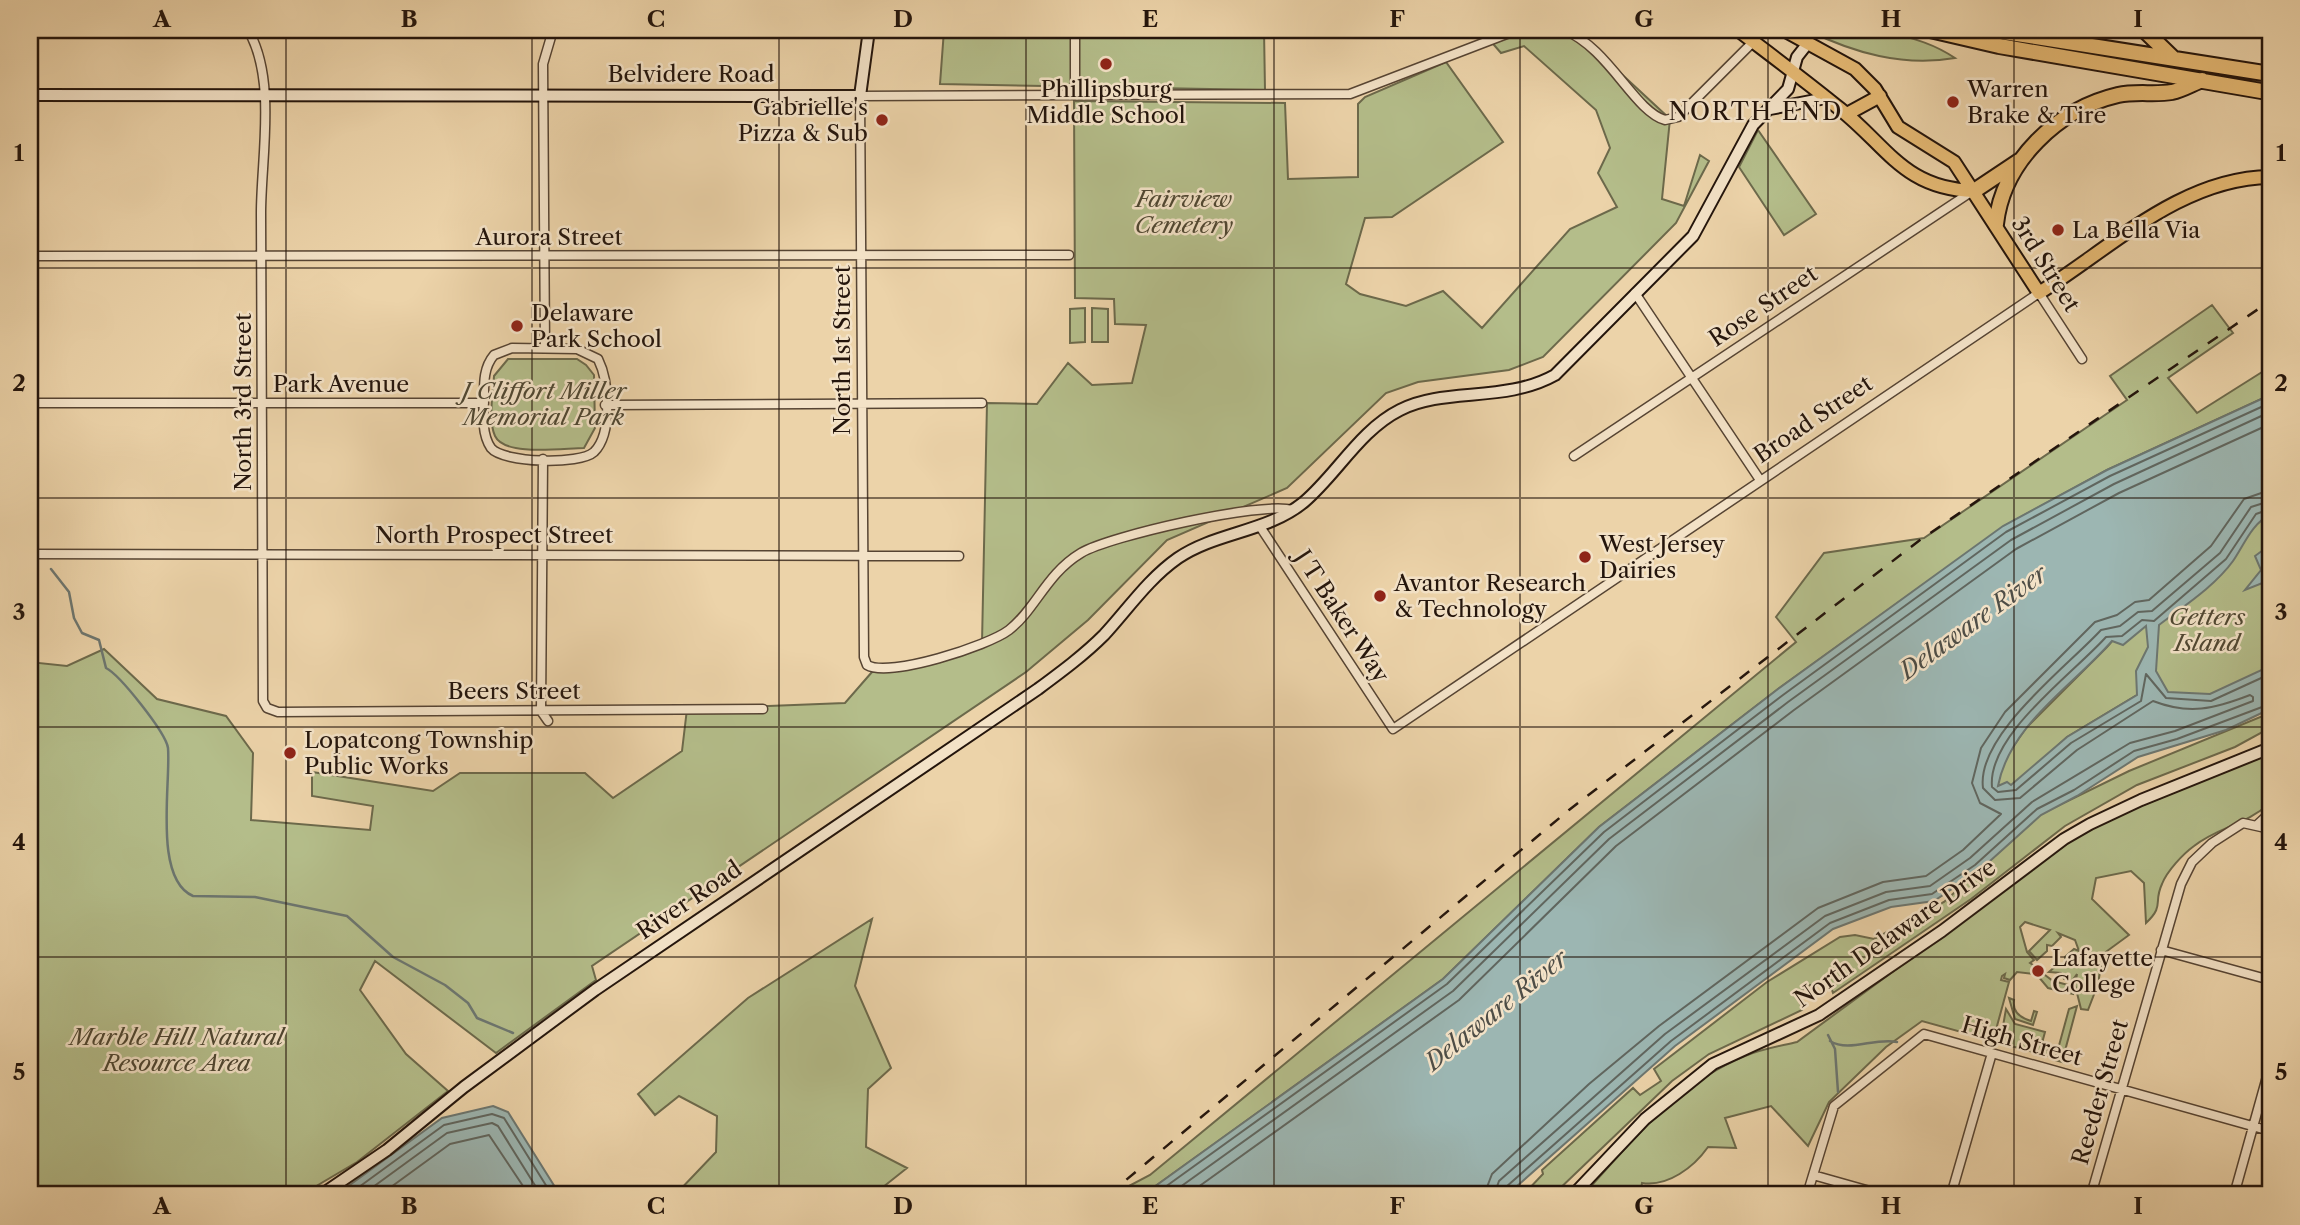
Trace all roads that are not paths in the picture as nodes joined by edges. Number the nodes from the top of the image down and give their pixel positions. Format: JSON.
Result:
{"nodes":[{"id":1,"x":248,"y":30,"type":"edge"},
{"id":2,"x":553,"y":30,"type":"edge"},
{"id":3,"x":869,"y":30,"type":"edge"},
{"id":4,"x":1075,"y":30,"type":"edge"},
{"id":5,"x":1517,"y":30,"type":"edge"},
{"id":6,"x":1564,"y":30,"type":"edge"},
{"id":7,"x":1740,"y":30,"type":"edge"},
{"id":8,"x":1784,"y":30,"type":"edge"},
{"id":9,"x":1930,"y":30,"type":"edge"},
{"id":10,"x":1991,"y":30,"type":"edge"},
{"id":11,"x":2144,"y":30,"type":"edge"},
{"id":12,"x":1753,"y":42,"type":"junction"},
{"id":13,"x":1808,"y":43,"type":"junction"},
{"id":14,"x":2174,"y":59,"type":"junction"},
{"id":15,"x":1793,"y":72,"type":"junction"},
{"id":16,"x":2270,"y":74,"type":"edge"},
{"id":17,"x":2202,"y":80,"type":"junction"},
{"id":18,"x":2267,"y":92,"type":"dead end"},
{"id":19,"x":1075,"y":93,"type":"junction"},
{"id":20,"x":264,"y":94,"type":"junction"},
{"id":21,"x":30,"y":95,"type":"edge"},
{"id":22,"x":544,"y":95,"type":"junction"},
{"id":23,"x":860,"y":96,"type":"junction"},
{"id":24,"x":1880,"y":96,"type":"junction"},
{"id":25,"x":1826,"y":98,"type":"junction"},
{"id":26,"x":1770,"y":108,"type":"junction"},
{"id":27,"x":1847,"y":114,"type":"junction"},
{"id":28,"x":2024,"y":158,"type":"junction"},
{"id":29,"x":2270,"y":177,"type":"edge"},
{"id":30,"x":1974,"y":191,"type":"junction"},
{"id":31,"x":1996,"y":224,"type":"junction"},
{"id":32,"x":1069,"y":255,"type":"dead end"},
{"id":33,"x":30,"y":256,"type":"edge"},
{"id":34,"x":262,"y":256,"type":"junction"},
{"id":35,"x":544,"y":256,"type":"junction"},
{"id":36,"x":862,"y":256,"type":"junction"},
{"id":37,"x":1635,"y":293,"type":"junction"},
{"id":38,"x":2039,"y":293,"type":"junction"},
{"id":39,"x":545,"y":348,"type":"junction"},
{"id":40,"x":2082,"y":359,"type":"dead end"},
{"id":41,"x":1692,"y":377,"type":"junction"},
{"id":42,"x":30,"y":403,"type":"edge"},
{"id":43,"x":262,"y":403,"type":"junction"},
{"id":44,"x":484,"y":403,"type":"junction"},
{"id":45,"x":863,"y":403,"type":"junction"},
{"id":46,"x":982,"y":403,"type":"dead end"},
{"id":47,"x":605,"y":405,"type":"junction"},
{"id":48,"x":1574,"y":456,"type":"dead end"},
{"id":49,"x":542,"y":459,"type":"junction"},
{"id":50,"x":1760,"y":480,"type":"junction"},
{"id":51,"x":1292,"y":510,"type":"junction"},
{"id":52,"x":1259,"y":525,"type":"junction"},
{"id":53,"x":30,"y":554,"type":"edge"},
{"id":54,"x":263,"y":554,"type":"junction"},
{"id":55,"x":863,"y":554,"type":"junction"},
{"id":56,"x":543,"y":555,"type":"junction"},
{"id":57,"x":959,"y":556,"type":"dead end"},
{"id":58,"x":267,"y":708,"type":"joint"},
{"id":59,"x":763,"y":709,"type":"dead end"},
{"id":60,"x":541,"y":711,"type":"junction"},
{"id":61,"x":548,"y":721,"type":"dead end"},
{"id":62,"x":1393,"y":729,"type":"joint"},
{"id":63,"x":2270,"y":748,"type":"edge"},
{"id":64,"x":2270,"y":813,"type":"edge"},
{"id":65,"x":2257,"y":825,"type":"junction"},
{"id":66,"x":2270,"y":829,"type":"edge"},
{"id":67,"x":2161,"y":950,"type":"junction"},
{"id":68,"x":2270,"y":980,"type":"edge"},
{"id":69,"x":1992,"y":1053,"type":"junction"},
{"id":70,"x":2270,"y":1066,"type":"edge"},
{"id":71,"x":2121,"y":1090,"type":"junction"},
{"id":72,"x":2253,"y":1126,"type":"junction"},
{"id":73,"x":2270,"y":1131,"type":"edge"},
{"id":74,"x":1813,"y":1175,"type":"junction"},
{"id":75,"x":321,"y":1195,"type":"edge"},
{"id":76,"x":1573,"y":1195,"type":"edge"},
{"id":77,"x":1807,"y":1195,"type":"edge"},
{"id":78,"x":1884,"y":1195,"type":"edge"},
{"id":79,"x":1951,"y":1195,"type":"edge"},
{"id":80,"x":2091,"y":1195,"type":"edge"},
{"id":81,"x":2234,"y":1195,"type":"edge"}],
"edges":[{"from":1,"to":20,"type":"street","name":"North 3rd Street"},
{"from":2,"to":22,"type":"street"},
{"from":3,"to":23,"type":"street","name":"North 1st Street"},
{"from":4,"to":19,"type":"street"},
{"from":5,"to":19,"type":"street","name":"Belvidere Road"},
{"from":6,"to":12,"type":"street"},
{"from":7,"to":12,"type":"main road"},
{"from":8,"to":13,"type":"main road","name":"3rd Street"},
{"from":9,"to":17,"type":"highway"},
{"from":10,"to":14,"type":"highway"},
{"from":11,"to":14,"type":"highway"},
{"from":12,"to":15,"type":"main road"},
{"from":13,"to":15,"type":"street","name":"River Road"},
{"from":13,"to":24,"type":"main road","name":"3rd Street"},
{"from":14,"to":16,"type":"highway"},
{"from":15,"to":25,"type":"main road"},
{"from":15,"to":26,"type":"street","name":"River Road"},
{"from":17,"to":18,"type":"highway"},
{"from":17,"to":28,"type":"highway"},
{"from":19,"to":23,"type":"street","name":"Belvidere Road"},
{"from":20,"to":21,"type":"street","name":"Belvidere Road"},
{"from":20,"to":22,"type":"street","name":"Belvidere Road"},
{"from":20,"to":34,"type":"street","name":"North 3rd Street"},
{"from":22,"to":23,"type":"street","name":"Belvidere Road"},
{"from":22,"to":35,"type":"street"},
{"from":23,"to":36,"type":"street","name":"North 1st Street"},
{"from":24,"to":27,"type":"main road"},
{"from":24,"to":30,"type":"main road","name":"3rd Street"},
{"from":25,"to":26,"type":"street"},
{"from":25,"to":27,"type":"main road"},
{"from":26,"to":37,"type":"street","name":"River Road"},
{"from":27,"to":30,"type":"main road"},
{"from":28,"to":30,"type":"highway"},
{"from":28,"to":31,"type":"highway"},
{"from":29,"to":38,"type":"main road","name":"Broad Street"},
{"from":30,"to":31,"type":"main road","name":"3rd Street"},
{"from":30,"to":41,"type":"street","name":"Rose Street"},
{"from":31,"to":38,"type":"main road","name":"3rd Street"},
{"from":32,"to":36,"type":"street","name":"Aurora Street"},
{"from":33,"to":34,"type":"street","name":"Aurora Street"},
{"from":34,"to":35,"type":"street","name":"Aurora Street"},
{"from":34,"to":43,"type":"street","name":"North 3rd Street"},
{"from":35,"to":36,"type":"street","name":"Aurora Street"},
{"from":35,"to":39,"type":"street"},
{"from":36,"to":45,"type":"street","name":"North 1st Street"},
{"from":37,"to":41,"type":"street"},
{"from":37,"to":51,"type":"street","name":"River Road"},
{"from":38,"to":40,"type":"street","name":"3rd Street"},
{"from":38,"to":50,"type":"street","name":"Broad Street"},
{"from":39,"to":44,"type":"street"},
{"from":39,"to":47,"type":"street"},
{"from":41,"to":48,"type":"street","name":"Rose Street"},
{"from":41,"to":50,"type":"street"},
{"from":42,"to":43,"type":"street","name":"Park Avenue"},
{"from":43,"to":44,"type":"street","name":"Park Avenue"},
{"from":43,"to":54,"type":"street","name":"North 3rd Street"},
{"from":44,"to":49,"type":"street"},
{"from":45,"to":46,"type":"street"},
{"from":45,"to":47,"type":"street"},
{"from":45,"to":55,"type":"street","name":"North 1st Street"},
{"from":47,"to":49,"type":"street"},
{"from":49,"to":56,"type":"street"},
{"from":50,"to":62,"type":"street","name":"Broad Street"},
{"from":51,"to":52,"type":"street","name":"River Road"},
{"from":51,"to":55,"type":"street","name":"North 1st Street"},
{"from":52,"to":62,"type":"street","name":"J T Baker Way"},
{"from":52,"to":75,"type":"street","name":"River Road"},
{"from":53,"to":54,"type":"street","name":"North Prospect Street"},
{"from":54,"to":56,"type":"street","name":"North Prospect Street"},
{"from":54,"to":58,"type":"street","name":"North 3rd Street"},
{"from":55,"to":56,"type":"street","name":"North Prospect Street"},
{"from":55,"to":57,"type":"street","name":"North Prospect Street"},
{"from":56,"to":60,"type":"street"},
{"from":58,"to":60,"type":"street","name":"Beers Street"},
{"from":59,"to":60,"type":"street","name":"Beers Street"},
{"from":60,"to":61,"type":"street"},
{"from":63,"to":76,"type":"street","name":"North Delaware Drive"},
{"from":64,"to":65,"type":"street"},
{"from":65,"to":66,"type":"street"},
{"from":65,"to":67,"type":"street","name":"Reeder Street"},
{"from":67,"to":68,"type":"street"},
{"from":67,"to":71,"type":"street","name":"Reeder Street"},
{"from":69,"to":71,"type":"street","name":"High Street"},
{"from":69,"to":74,"type":"street","name":"High Street"},
{"from":69,"to":79,"type":"street"},
{"from":70,"to":72,"type":"street"},
{"from":71,"to":72,"type":"street","name":"High Street"},
{"from":71,"to":80,"type":"street","name":"Reeder Street"},
{"from":72,"to":73,"type":"street","name":"High Street"},
{"from":72,"to":81,"type":"street"},
{"from":74,"to":77,"type":"street"},
{"from":74,"to":78,"type":"street"}]}
